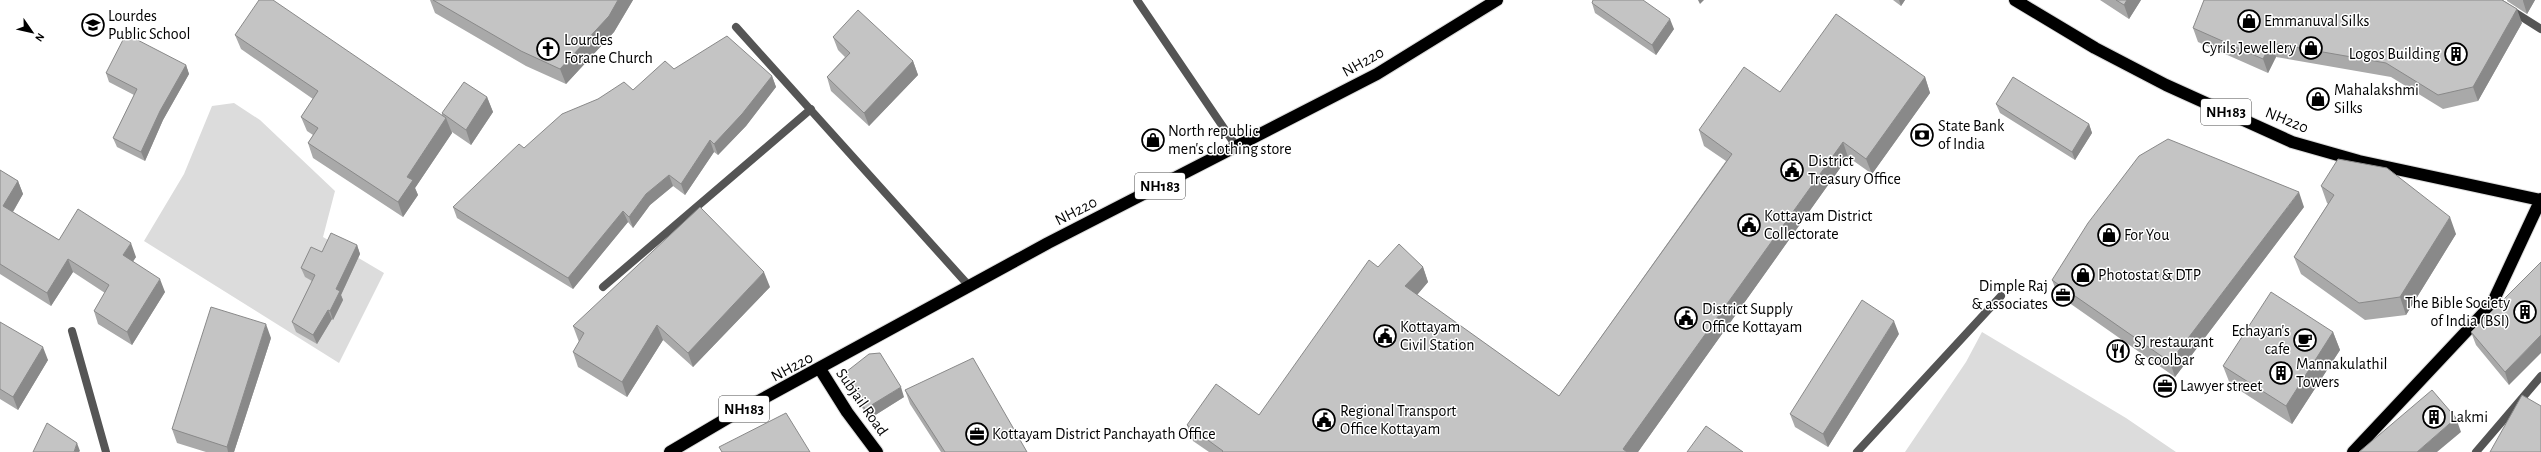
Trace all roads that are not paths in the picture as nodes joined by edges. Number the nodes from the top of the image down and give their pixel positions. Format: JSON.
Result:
{"nodes":[{"id":1,"x":1137,"y":0,"type":"edge"},
{"id":2,"x":1497,"y":0,"type":"edge"},
{"id":3,"x":2015,"y":0,"type":"edge"},
{"id":4,"x":2494,"y":0,"type":"edge"},
{"id":5,"x":736,"y":27,"type":"dead end"},
{"id":6,"x":2541,"y":29,"type":"edge"},
{"id":7,"x":811,"y":109,"type":"junction"},
{"id":8,"x":1236,"y":146,"type":"junction"},
{"id":9,"x":2541,"y":197,"type":"edge"},
{"id":10,"x":603,"y":287,"type":"dead end"},
{"id":11,"x":970,"y":287,"type":"junction"},
{"id":12,"x":2001,"y":296,"type":"dead end"},
{"id":13,"x":72,"y":331,"type":"dead end"},
{"id":14,"x":820,"y":370,"type":"junction"},
{"id":15,"x":2541,"y":376,"type":"edge"},
{"id":16,"x":106,"y":452,"type":"edge"},
{"id":17,"x":670,"y":452,"type":"edge"},
{"id":18,"x":877,"y":452,"type":"edge"},
{"id":19,"x":1857,"y":452,"type":"edge"},
{"id":20,"x":2353,"y":452,"type":"edge"},
{"id":21,"x":2476,"y":452,"type":"edge"}],
"edges":[{"from":1,"to":8,"type":"street"},
{"from":2,"to":8,"type":"highway","name":"NH220","number":"NH183"},
{"from":3,"to":9,"type":"highway","name":"NH220","number":"NH183"},
{"from":4,"to":6,"type":"street"},
{"from":5,"to":7,"type":"street"},
{"from":7,"to":10,"type":"street"},
{"from":7,"to":11,"type":"street"},
{"from":8,"to":11,"type":"highway","name":"NH220","number":"NH183"},
{"from":9,"to":20,"type":"highway","number":"NH183"},
{"from":11,"to":14,"type":"highway","name":"NH220","number":"NH183"},
{"from":12,"to":19,"type":"street"},
{"from":13,"to":16,"type":"street"},
{"from":14,"to":17,"type":"highway","name":"NH220","number":"NH183"},
{"from":14,"to":18,"type":"highway","name":"Subjail Road"},
{"from":15,"to":21,"type":"street"}]}
